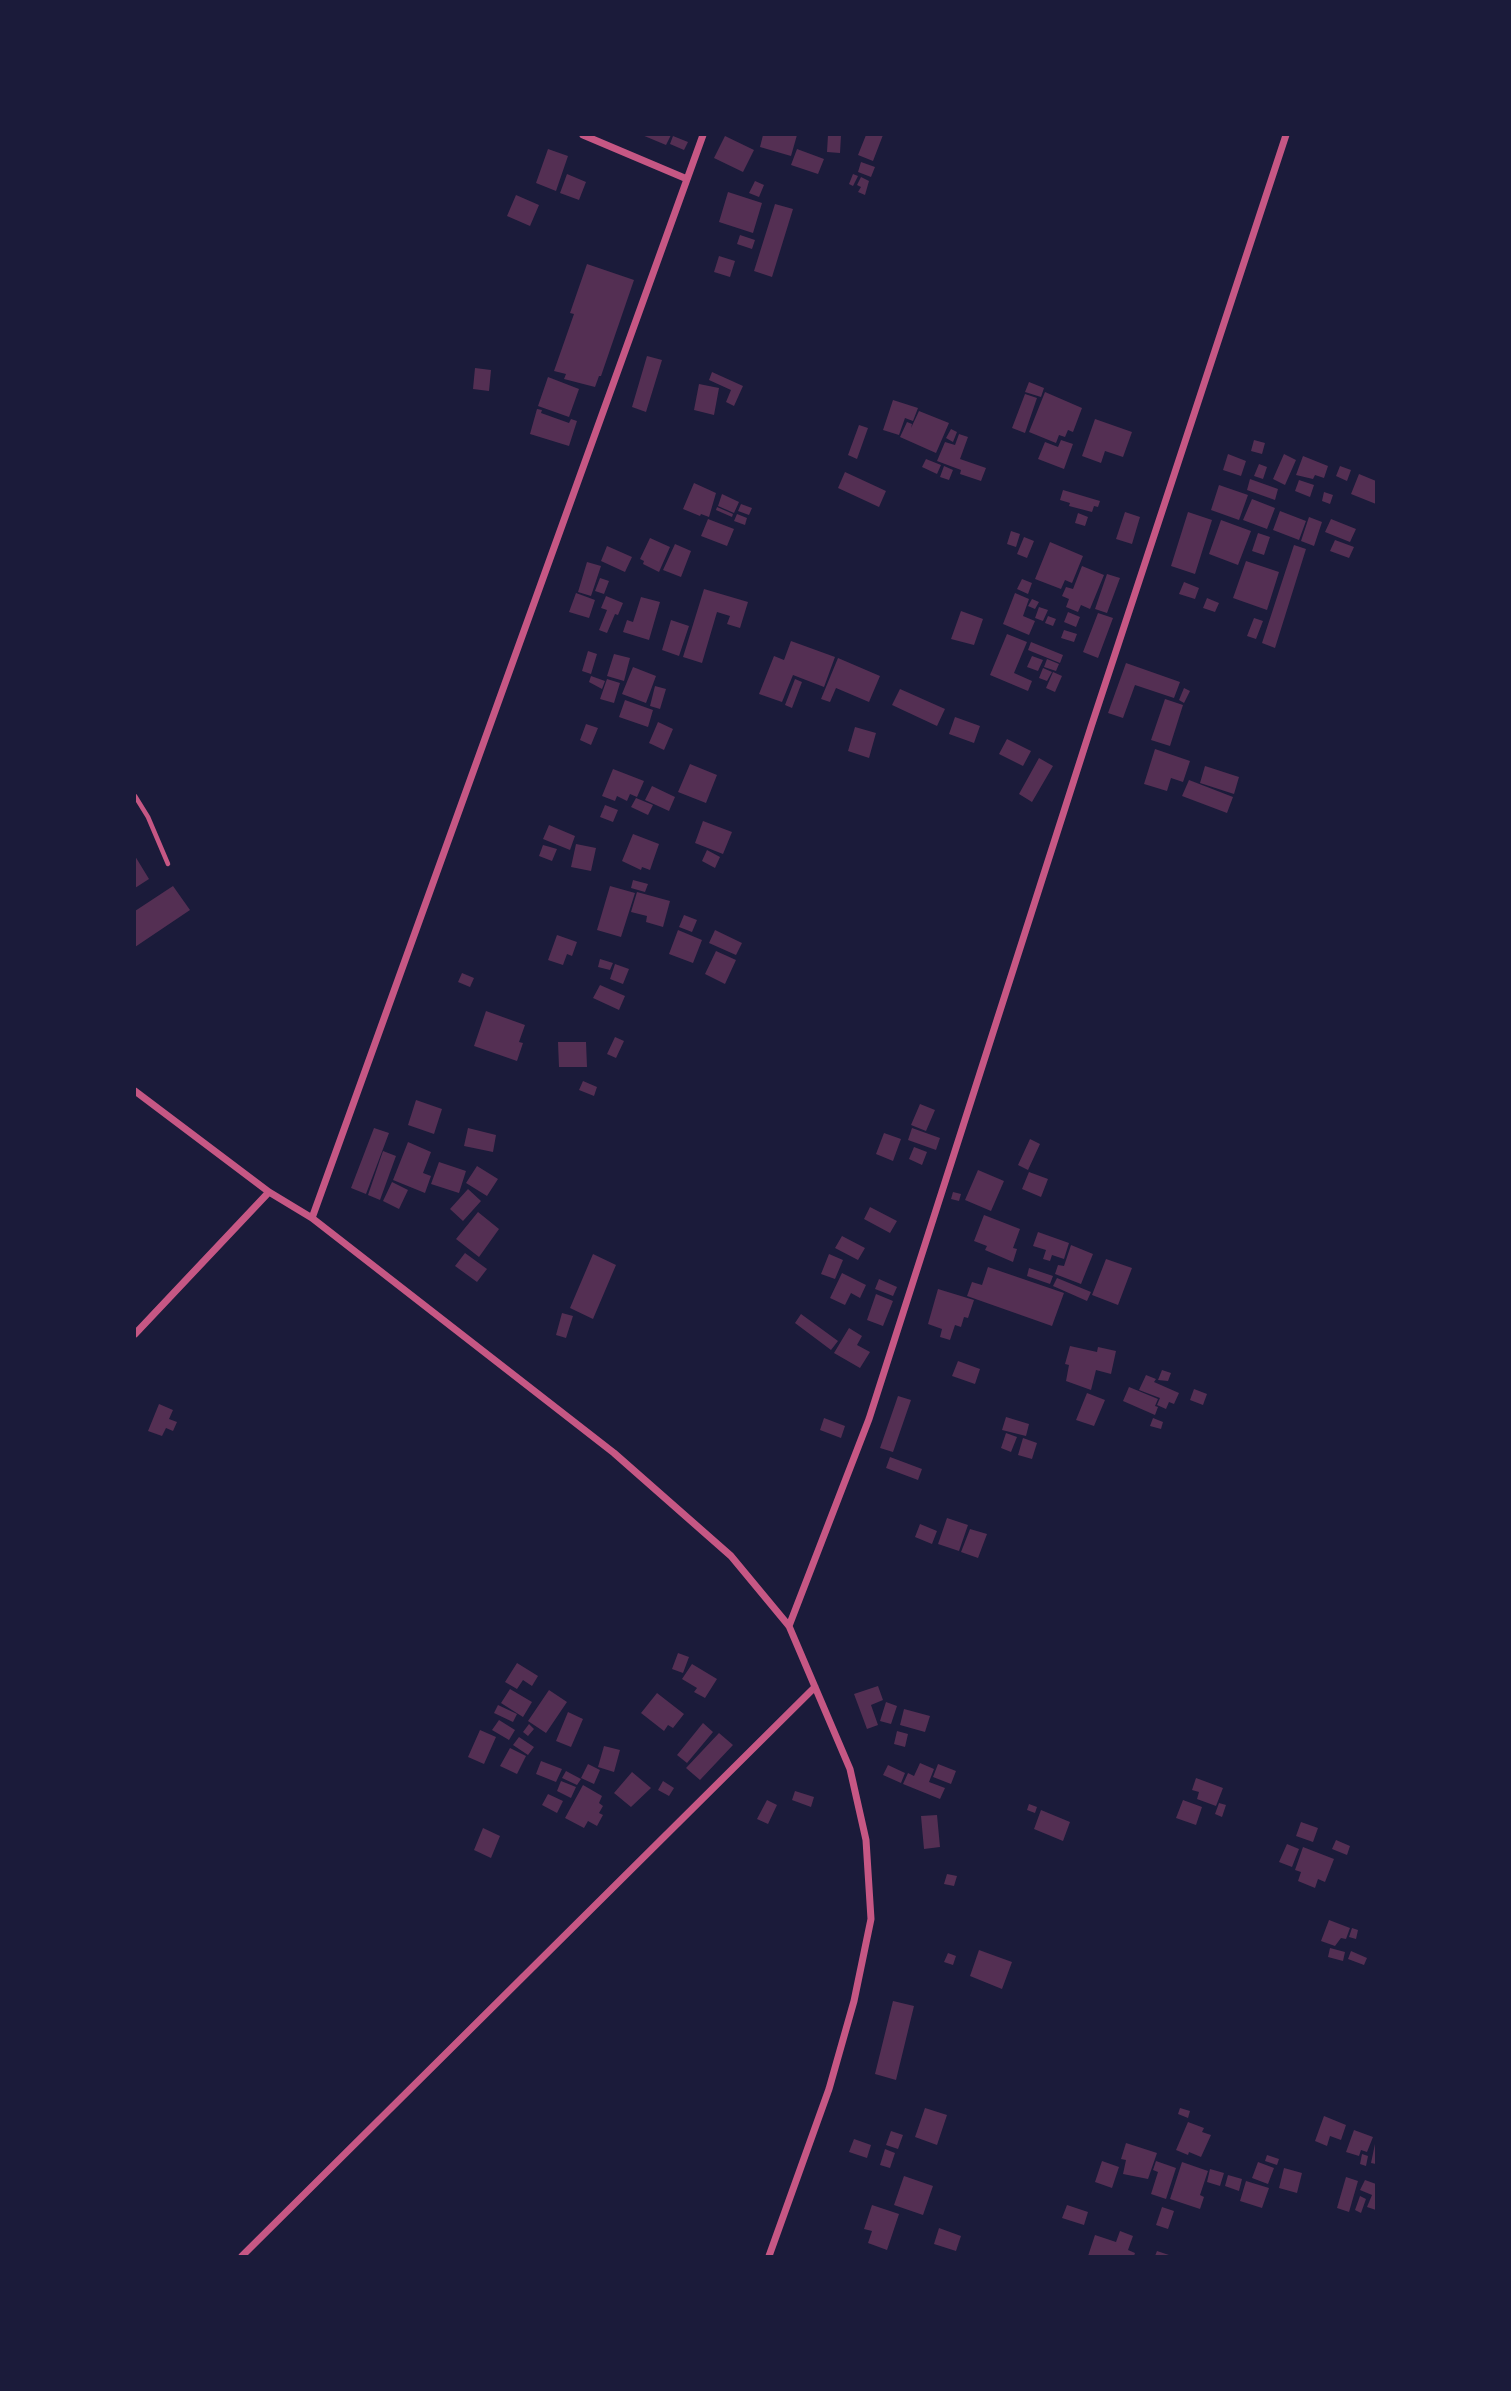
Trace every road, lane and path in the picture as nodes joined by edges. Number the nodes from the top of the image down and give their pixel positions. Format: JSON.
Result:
{"nodes":[{"id":1,"x":583,"y":135,"type":"edge"},
{"id":2,"x":703,"y":135,"type":"edge"},
{"id":3,"x":1286,"y":135,"type":"edge"},
{"id":4,"x":687,"y":178,"type":"junction"},
{"id":5,"x":135,"y":796,"type":"edge"},
{"id":6,"x":168,"y":864,"type":"dead end"},
{"id":7,"x":135,"y":1091,"type":"edge"},
{"id":8,"x":269,"y":1192,"type":"junction"},
{"id":9,"x":312,"y":1218,"type":"junction"},
{"id":10,"x":135,"y":1334,"type":"edge"},
{"id":11,"x":789,"y":1626,"type":"junction"},
{"id":12,"x":815,"y":1687,"type":"junction"},
{"id":13,"x":242,"y":2256,"type":"edge"},
{"id":14,"x":769,"y":2256,"type":"edge"}],
"edges":[{"from":1,"to":4,"type":"street"},
{"from":2,"to":4,"type":"street"},
{"from":3,"to":11,"type":"street"},
{"from":4,"to":9,"type":"street"},
{"from":5,"to":6,"type":"lane"},
{"from":7,"to":8,"type":"street"},
{"from":8,"to":9,"type":"street"},
{"from":8,"to":10,"type":"street"},
{"from":9,"to":11,"type":"street"},
{"from":11,"to":12,"type":"street"},
{"from":12,"to":13,"type":"street"},
{"from":12,"to":14,"type":"street"}]}
